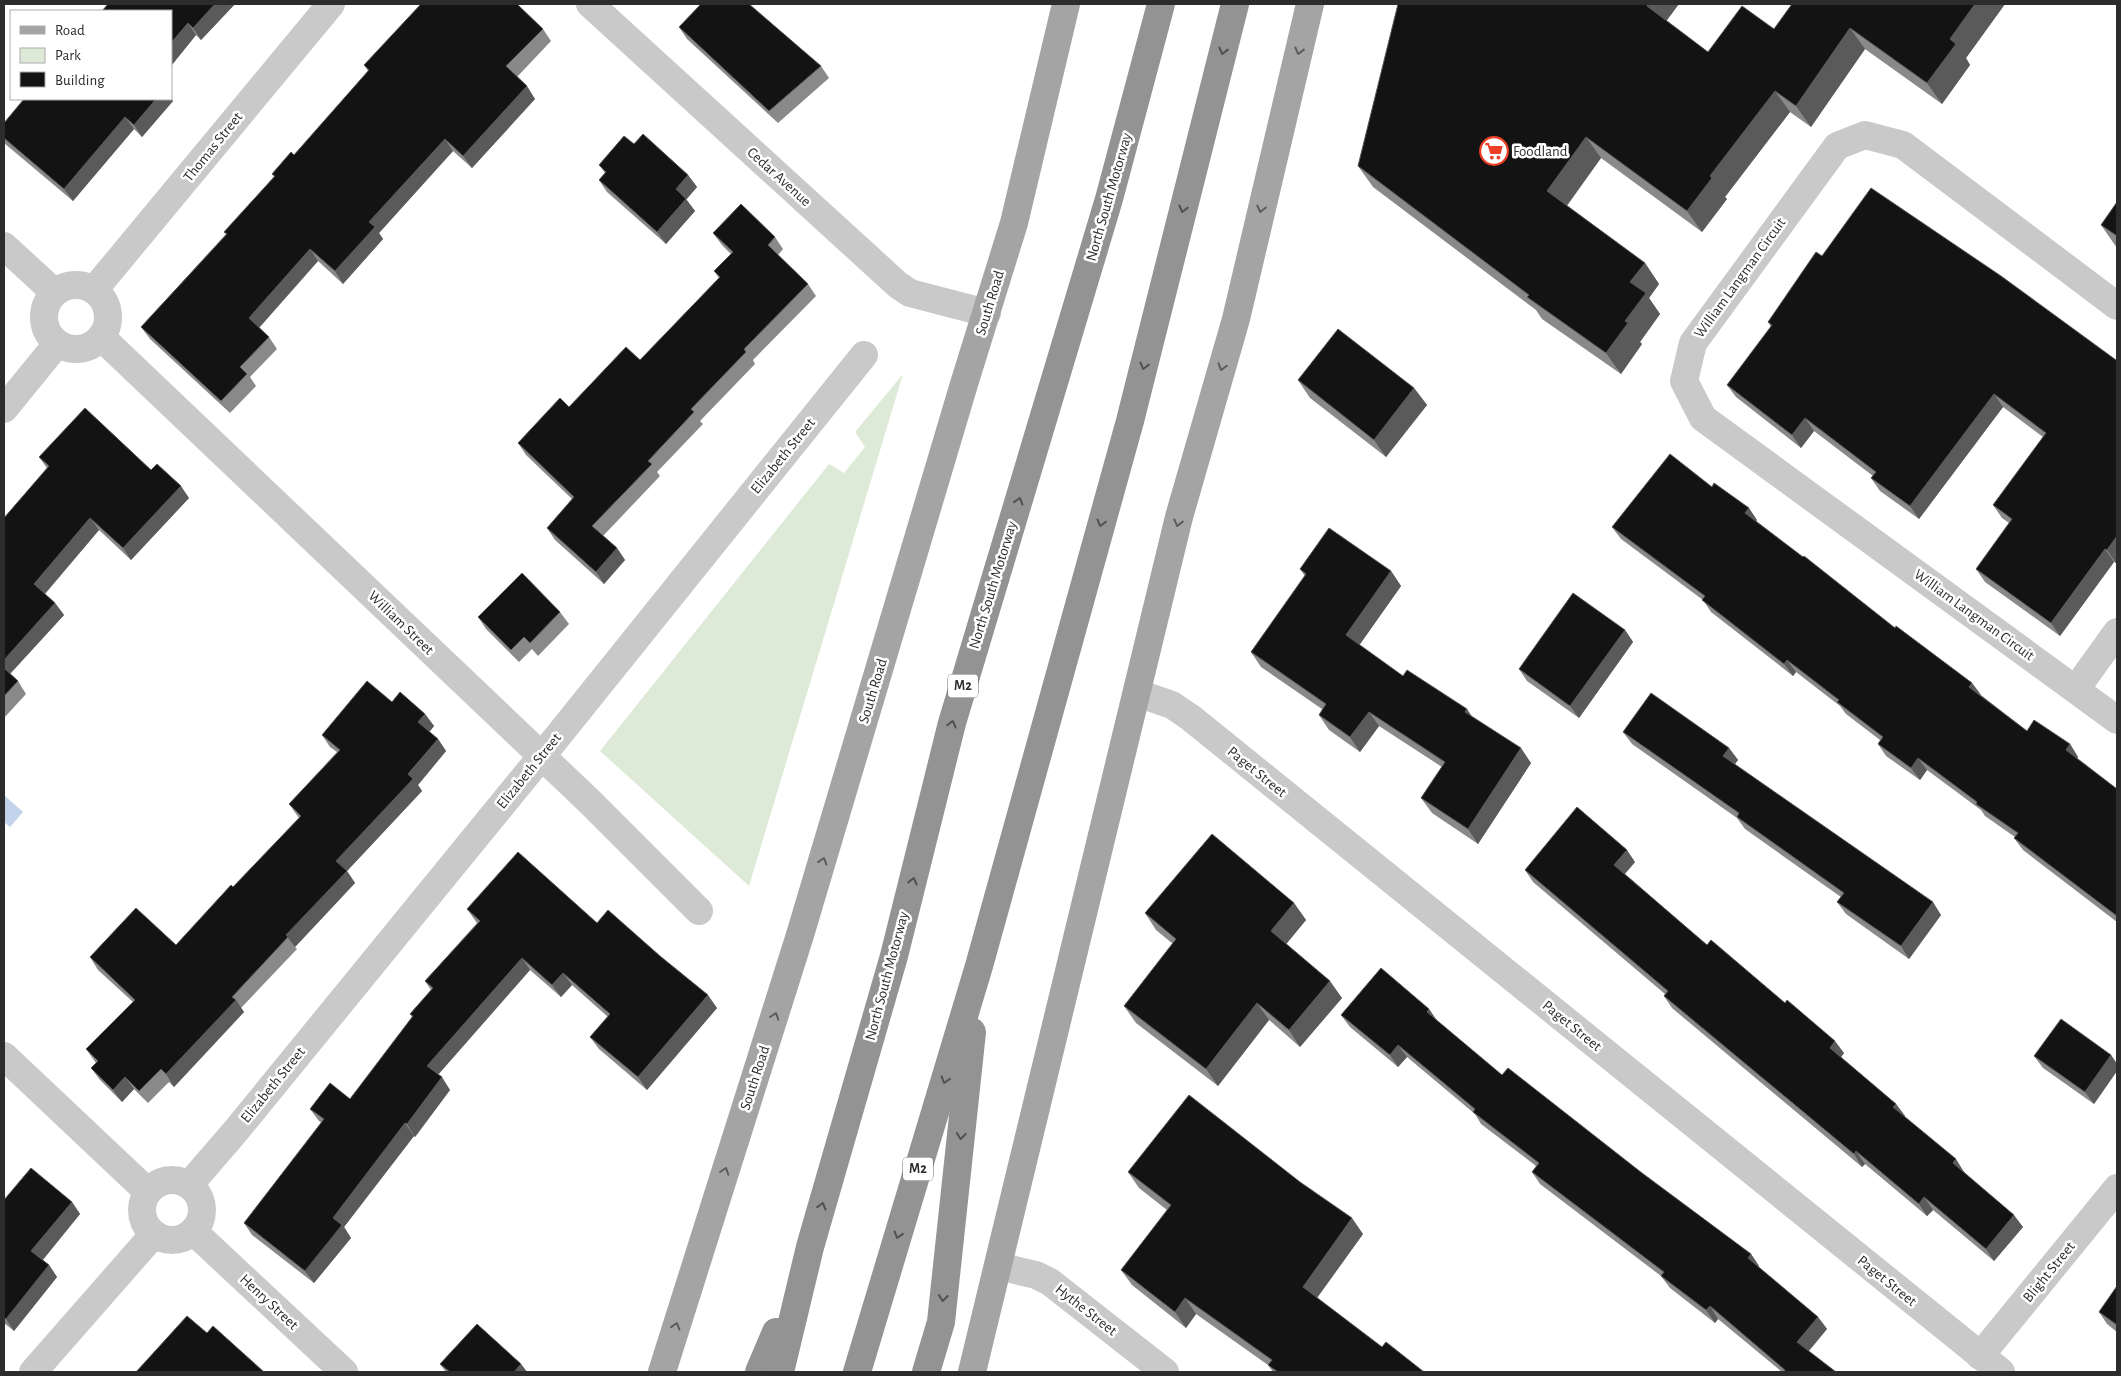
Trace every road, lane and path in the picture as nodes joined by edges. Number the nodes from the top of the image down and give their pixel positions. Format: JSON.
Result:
{"nodes":[{"id":1,"x":331,"y":4,"type":"edge"},
{"id":2,"x":590,"y":4,"type":"edge"},
{"id":3,"x":1066,"y":4,"type":"edge"},
{"id":4,"x":1161,"y":4,"type":"edge"},
{"id":5,"x":1235,"y":4,"type":"edge"},
{"id":6,"x":1310,"y":4,"type":"edge"},
{"id":7,"x":4,"y":246,"type":"edge"},
{"id":8,"x":94,"y":290,"type":"junction"},
{"id":9,"x":54,"y":292,"type":"junction"},
{"id":10,"x":2117,"y":306,"type":"edge"},
{"id":11,"x":987,"y":313,"type":"junction"},
{"id":12,"x":101,"y":337,"type":"junction"},
{"id":13,"x":57,"y":344,"type":"junction"},
{"id":14,"x":864,"y":355,"type":"dead end"},
{"id":15,"x":4,"y":409,"type":"edge"},
{"id":16,"x":2117,"y":632,"type":"edge"},
{"id":17,"x":2076,"y":689,"type":"junction"},
{"id":18,"x":1137,"y":693,"type":"junction"},
{"id":19,"x":2117,"y":720,"type":"edge"},
{"id":20,"x":541,"y":757,"type":"junction"},
{"id":21,"x":699,"y":912,"type":"dead end"},
{"id":22,"x":979,"y":966,"type":"junction"},
{"id":23,"x":4,"y":1056,"type":"edge"},
{"id":24,"x":189,"y":1185,"type":"junction"},
{"id":25,"x":2117,"y":1188,"type":"edge"},
{"id":26,"x":148,"y":1191,"type":"junction"},
{"id":27,"x":193,"y":1232,"type":"junction"},
{"id":28,"x":154,"y":1234,"type":"junction"},
{"id":29,"x":810,"y":1247,"type":"junction"},
{"id":30,"x":998,"y":1266,"type":"junction"},
{"id":31,"x":1990,"y":1364,"type":"edge"},
{"id":32,"x":33,"y":1372,"type":"edge"},
{"id":33,"x":344,"y":1372,"type":"edge"},
{"id":34,"x":662,"y":1372,"type":"edge"},
{"id":35,"x":759,"y":1372,"type":"edge"},
{"id":36,"x":780,"y":1372,"type":"edge"},
{"id":37,"x":857,"y":1372,"type":"edge"},
{"id":38,"x":926,"y":1372,"type":"edge"},
{"id":39,"x":972,"y":1372,"type":"edge"},
{"id":40,"x":1165,"y":1372,"type":"edge"}],
"edges":[{"from":1,"to":8,"type":"street","name":"Thomas Street"},
{"from":2,"to":11,"type":"street","name":"Cedar Avenue"},
{"from":3,"to":11,"type":"main road","name":"South Road"},
{"from":29,"to":4,"type":"highway","name":"North South Motorway","number":"M2","one_way":true},
{"from":5,"to":22,"type":"highway","number":"M2","one_way":true},
{"from":6,"to":18,"type":"main road","one_way":true},
{"from":7,"to":9,"type":"street"},
{"from":8,"to":9,"type":"street"},
{"from":8,"to":12,"type":"street"},
{"from":9,"to":13,"type":"street"},
{"from":10,"to":17,"type":"street","name":"William Langman Circuit"},
{"from":34,"to":11,"type":"main road","name":"South Road","one_way":true},
{"from":12,"to":13,"type":"street"},
{"from":12,"to":20,"type":"street","name":"William Street"},
{"from":13,"to":15,"type":"street"},
{"from":14,"to":20,"type":"street","name":"Elizabeth Street"},
{"from":16,"to":17,"type":"street"},
{"from":17,"to":19,"type":"street","name":"William Langman Circuit"},
{"from":18,"to":30,"type":"main road"},
{"from":18,"to":31,"type":"street","name":"Paget Street"},
{"from":20,"to":21,"type":"street","name":"William Street"},
{"from":20,"to":24,"type":"street","name":"Elizabeth Street"},
{"from":22,"to":37,"type":"highway","number":"M2","one_way":true},
{"from":22,"to":38,"type":"highway","one_way":true},
{"from":23,"to":26,"type":"street"},
{"from":24,"to":26,"type":"street"},
{"from":24,"to":27,"type":"street"},
{"from":25,"to":31,"type":"street","name":"Blight Street"},
{"from":26,"to":28,"type":"street"},
{"from":27,"to":28,"type":"street"},
{"from":27,"to":33,"type":"street","name":"Henry Street"},
{"from":28,"to":32,"type":"street"},
{"from":29,"to":35,"type":"highway"},
{"from":29,"to":36,"type":"highway","name":"North South Motorway","number":"M2"},
{"from":30,"to":39,"type":"main road"},
{"from":30,"to":40,"type":"street","name":"Hythe Street"}]}
